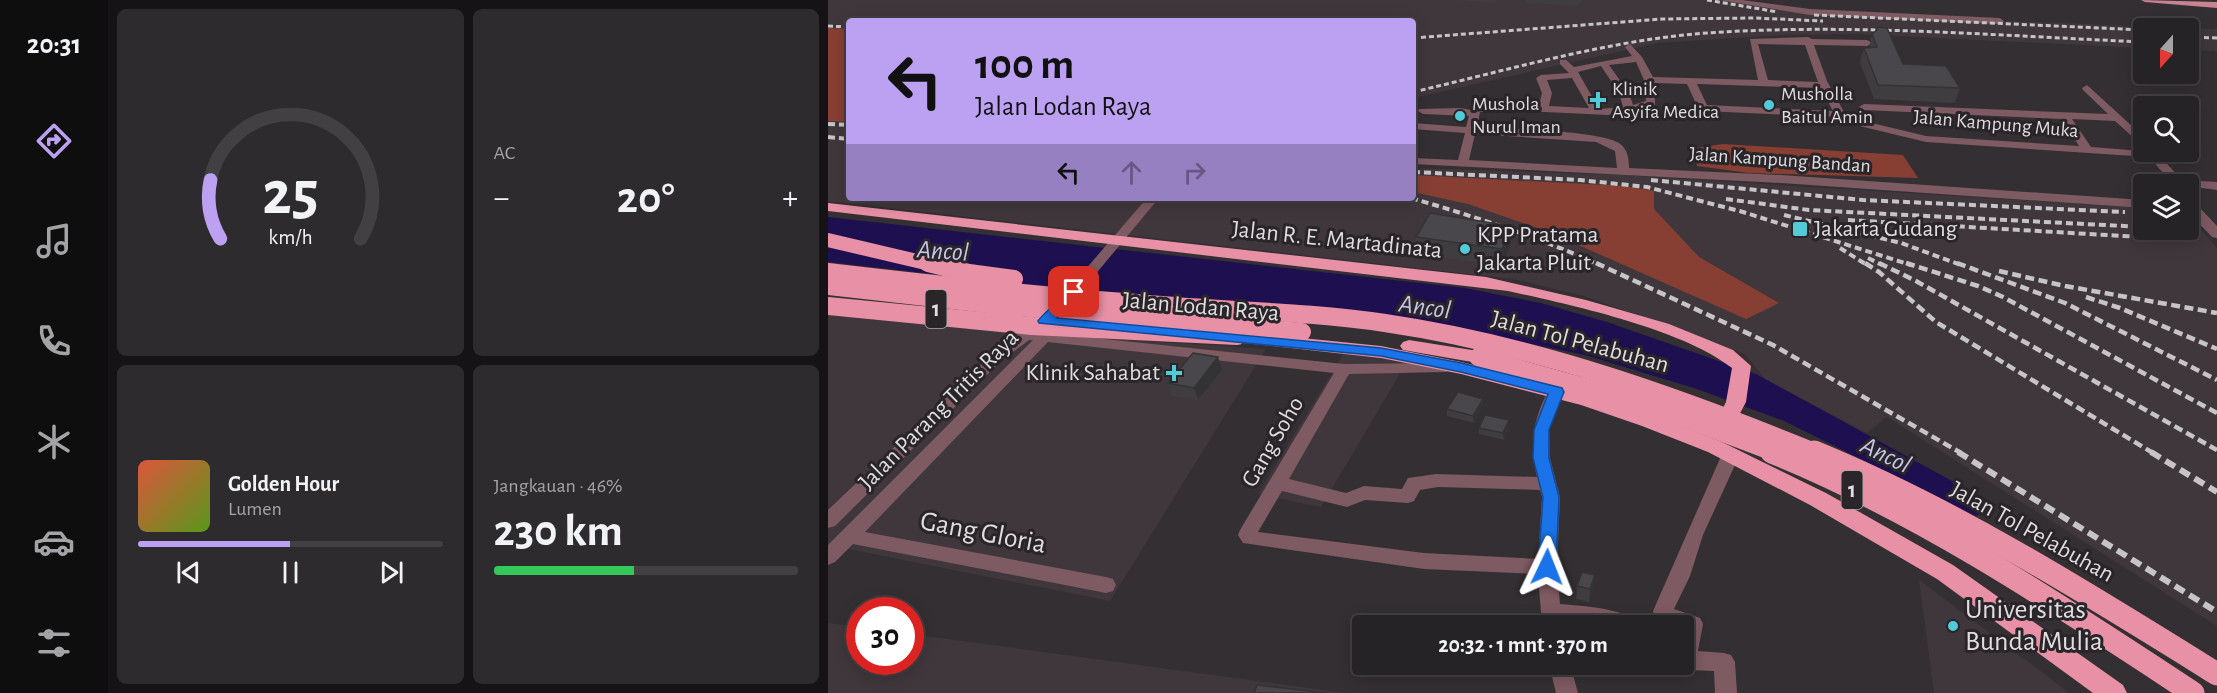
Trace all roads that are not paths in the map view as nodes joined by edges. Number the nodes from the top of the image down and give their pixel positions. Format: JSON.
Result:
{"nodes":[{"id":1,"x":1724,"y":0,"type":"edge"},
{"id":2,"x":2145,"y":0,"type":"edge"},
{"id":3,"x":2217,"y":5,"type":"edge"},
{"id":4,"x":2000,"y":21,"type":"dead end"},
{"id":5,"x":1808,"y":40,"type":"junction"},
{"id":6,"x":1867,"y":43,"type":"dead end"},
{"id":7,"x":1630,"y":47,"type":"dead end"},
{"id":8,"x":1639,"y":58,"type":"junction"},
{"id":9,"x":1563,"y":62,"type":"dead end"},
{"id":10,"x":1604,"y":64,"type":"junction"},
{"id":11,"x":1573,"y":72,"type":"junction"},
{"id":12,"x":1650,"y":80,"type":"junction"},
{"id":13,"x":1690,"y":80,"type":"junction"},
{"id":14,"x":1764,"y":83,"type":"junction"},
{"id":15,"x":1826,"y":88,"type":"junction"},
{"id":16,"x":2087,"y":88,"type":"dead end"},
{"id":17,"x":1864,"y":106,"type":"dead end"},
{"id":18,"x":1543,"y":109,"type":"junction"},
{"id":19,"x":1629,"y":109,"type":"junction"},
{"id":20,"x":1598,"y":112,"type":"junction"},
{"id":21,"x":1475,"y":114,"type":"junction"},
{"id":22,"x":1840,"y":114,"type":"junction"},
{"id":23,"x":2065,"y":116,"type":"junction"},
{"id":24,"x":2117,"y":118,"type":"junction"},
{"id":25,"x":1505,"y":120,"type":"junction"},
{"id":26,"x":1417,"y":126,"type":"edge"},
{"id":27,"x":1472,"y":129,"type":"junction"},
{"id":28,"x":1900,"y":133,"type":"junction"},
{"id":29,"x":2133,"y":133,"type":"edge"},
{"id":30,"x":1597,"y":139,"type":"junction"},
{"id":31,"x":1900,"y":147,"type":"dead end"},
{"id":32,"x":2088,"y":151,"type":"junction"},
{"id":33,"x":2133,"y":152,"type":"edge"},
{"id":34,"x":1416,"y":161,"type":"edge"},
{"id":35,"x":2159,"y":162,"type":"edge"},
{"id":36,"x":1463,"y":163,"type":"junction"},
{"id":37,"x":1623,"y":171,"type":"junction"},
{"id":38,"x":2169,"y":174,"type":"edge"},
{"id":39,"x":2199,"y":185,"type":"edge"},
{"id":40,"x":2217,"y":186,"type":"edge"},
{"id":41,"x":1150,"y":201,"type":"edge"},
{"id":42,"x":2133,"y":203,"type":"edge"},
{"id":43,"x":828,"y":207,"type":"edge"},
{"id":44,"x":2199,"y":215,"type":"edge"},
{"id":45,"x":2217,"y":234,"type":"edge"},
{"id":46,"x":828,"y":240,"type":"edge"},
{"id":47,"x":1114,"y":243,"type":"junction"},
{"id":48,"x":828,"y":272,"type":"edge"},
{"id":49,"x":828,"y":286,"type":"edge"},
{"id":50,"x":828,"y":297,"type":"edge"},
{"id":51,"x":828,"y":306,"type":"edge"},
{"id":52,"x":1329,"y":317,"type":"junction"},
{"id":53,"x":1051,"y":323,"type":"junction"},
{"id":54,"x":1302,"y":332,"type":"junction"},
{"id":55,"x":1025,"y":335,"type":"joint"},
{"id":56,"x":1461,"y":368,"type":"junction"},
{"id":57,"x":1344,"y":369,"type":"junction"},
{"id":58,"x":1556,"y":392,"type":"junction"},
{"id":59,"x":1721,"y":446,"type":"junction"},
{"id":60,"x":1277,"y":483,"type":"junction"},
{"id":61,"x":1548,"y":484,"type":"junction"},
{"id":62,"x":828,"y":520,"type":"edge"},
{"id":63,"x":849,"y":536,"type":"junction"},
{"id":64,"x":828,"y":557,"type":"edge"},
{"id":65,"x":1547,"y":567,"type":"junction"},
{"id":66,"x":1106,"y":585,"type":"dead end"},
{"id":67,"x":1551,"y":615,"type":"edge"},
{"id":68,"x":1666,"y":615,"type":"edge"},
{"id":69,"x":1694,"y":660,"type":"edge"},
{"id":70,"x":2217,"y":674,"type":"edge"},
{"id":71,"x":1562,"y":675,"type":"edge"},
{"id":72,"x":1567,"y":693,"type":"edge"},
{"id":73,"x":1726,"y":693,"type":"edge"},
{"id":74,"x":2114,"y":693,"type":"edge"},
{"id":75,"x":2193,"y":693,"type":"edge"}],
"edges":[{"from":1,"to":4,"type":"street"},
{"from":2,"to":3,"type":"main road"},
{"from":5,"to":6,"type":"street"},
{"from":5,"to":14,"type":"street"},
{"from":5,"to":15,"type":"street"},
{"from":7,"to":8,"type":"street"},
{"from":8,"to":10,"type":"street"},
{"from":8,"to":12,"type":"street"},
{"from":9,"to":11,"type":"street"},
{"from":10,"to":11,"type":"street"},
{"from":10,"to":19,"type":"street"},
{"from":11,"to":18,"type":"street"},
{"from":11,"to":20,"type":"street"},
{"from":12,"to":13,"type":"street"},
{"from":12,"to":19,"type":"street"},
{"from":13,"to":14,"type":"street"},
{"from":13,"to":22,"type":"street"},
{"from":14,"to":15,"type":"street"},
{"from":15,"to":22,"type":"street"},
{"from":16,"to":24,"type":"street"},
{"from":17,"to":23,"type":"street","name":"Jalan Kampung Muka"},
{"from":18,"to":20,"type":"street"},
{"from":18,"to":25,"type":"street"},
{"from":19,"to":20,"type":"street"},
{"from":20,"to":30,"type":"street"},
{"from":21,"to":25,"type":"street"},
{"from":21,"to":26,"type":"street"},
{"from":21,"to":27,"type":"street"},
{"from":22,"to":28,"type":"street","name":"Jalan Kampung Muka"},
{"from":23,"to":24,"type":"street","name":"Jalan Kampung Muka"},
{"from":23,"to":32,"type":"street"},
{"from":24,"to":29,"type":"street"},
{"from":25,"to":27,"type":"street"},
{"from":25,"to":30,"type":"street"},
{"from":26,"to":27,"type":"street"},
{"from":27,"to":36,"type":"street"},
{"from":28,"to":31,"type":"street"},
{"from":28,"to":32,"type":"street","name":"Jalan Kampung Muka"},
{"from":30,"to":37,"type":"street"},
{"from":32,"to":33,"type":"street","name":"Jalan Kampung Muka"},
{"from":34,"to":36,"type":"street","name":"Jalan Kampung Bandan"},
{"from":35,"to":38,"type":"street"},
{"from":36,"to":37,"type":"street","name":"Jalan Kampung Bandan"},
{"from":37,"to":42,"type":"street","name":"Jalan Kampung Bandan"},
{"from":39,"to":40,"type":"street"},
{"from":41,"to":47,"type":"street"},
{"from":43,"to":47,"type":"highway","name":"Jalan R. E. Martadinata"},
{"from":44,"to":45,"type":"street"},
{"from":46,"to":52,"type":"highway","bridge":true},
{"from":47,"to":53,"type":"street"},
{"from":47,"to":59,"type":"highway","name":"Jalan R. E. Martadinata","bridge":true},
{"from":48,"to":52,"type":"highway","name":"Jalan Tol Pelabuhan","number":"1","bridge":true},
{"from":49,"to":54,"type":"highway","name":"Jalan Tol Pelabuhan","number":"1","bridge":true},
{"from":50,"to":53,"type":"highway","name":"Jalan Lodan Raya","number":"1"},
{"from":51,"to":54,"type":"highway","bridge":true},
{"from":52,"to":70,"type":"highway","name":"Jalan Tol Pelabuhan","number":"1","bridge":true},
{"from":53,"to":55,"type":"street","name":"Jalan Lodan Raya"},
{"from":53,"to":56,"type":"highway","name":"Jalan Lodan Raya","number":"1"},
{"from":53,"to":57,"type":"street","name":"Jalan Lodan Raya"},
{"from":53,"to":63,"type":"street","name":"Jalan Parang Tritis Raya"},
{"from":54,"to":75,"type":"highway","name":"Jalan Tol Pelabuhan","number":"1","bridge":true},
{"from":55,"to":62,"type":"street","name":"Jalan Parang Tritis Raya"},
{"from":56,"to":57,"type":"street","name":"Jalan Lodan Raya"},
{"from":56,"to":58,"type":"highway","name":"Jalan Lodan Raya","number":"1"},
{"from":57,"to":60,"type":"street","name":"Gang Soho"},
{"from":58,"to":59,"type":"highway","name":"Jalan Lodan Raya","number":"1"},
{"from":58,"to":61,"type":"street"},
{"from":59,"to":68,"type":"street"},
{"from":59,"to":74,"type":"highway","name":"Jalan Lodan Raya","number":"1"},
{"from":60,"to":61,"type":"street"},
{"from":60,"to":65,"type":"street","name":"Gang Soho"},
{"from":61,"to":65,"type":"street"},
{"from":63,"to":64,"type":"street","name":"Jalan Parang Tritis Raya"},
{"from":63,"to":66,"type":"street","name":"Gang Gloria"},
{"from":65,"to":67,"type":"street"},
{"from":69,"to":73,"type":"street"},
{"from":71,"to":72,"type":"street"}]}
